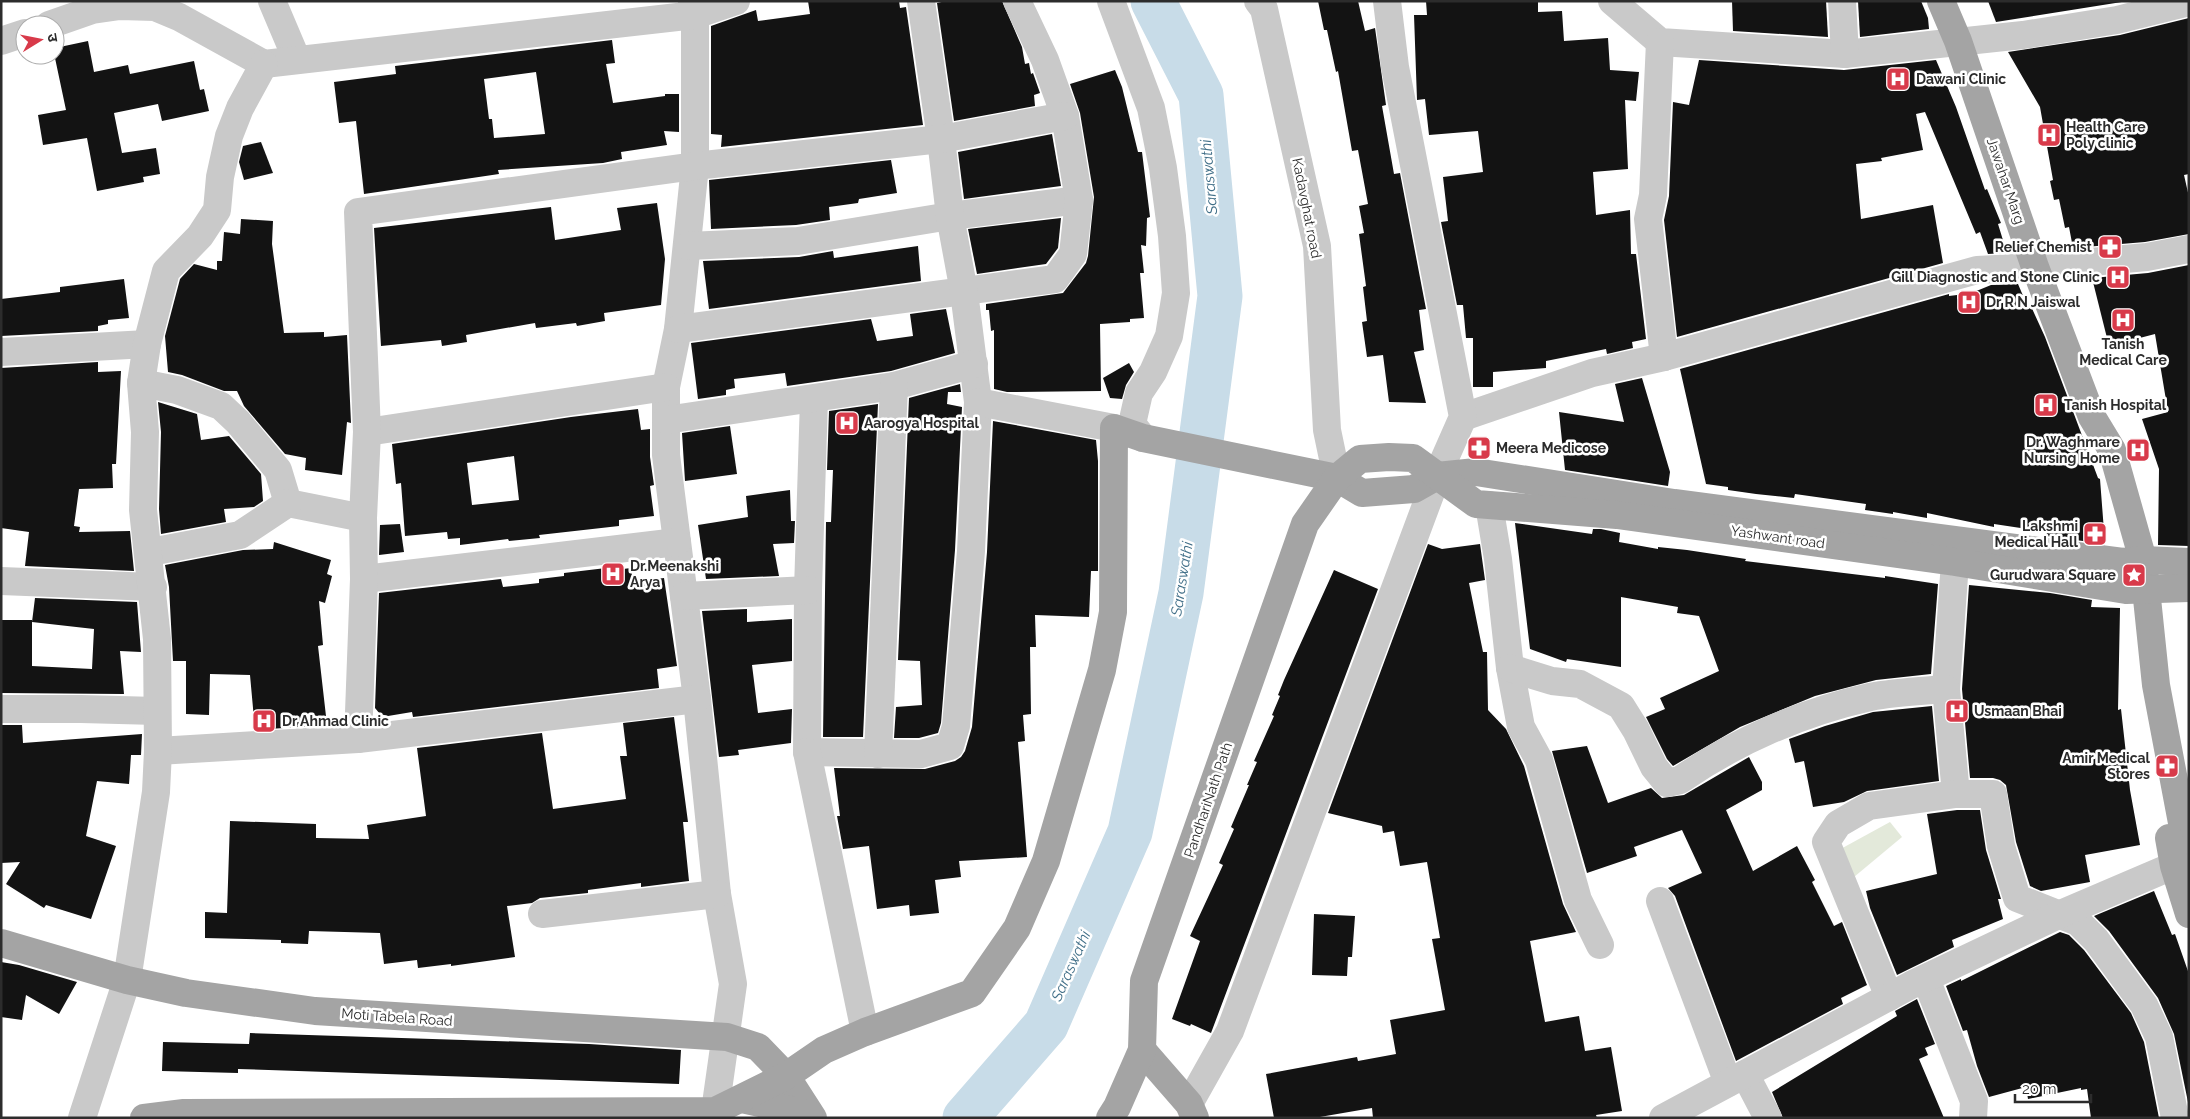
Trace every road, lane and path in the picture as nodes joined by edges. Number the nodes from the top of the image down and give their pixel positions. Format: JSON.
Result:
{"nodes":[{"id":1,"x":272,"y":1,"type":"edge"},
{"id":2,"x":736,"y":1,"type":"edge"},
{"id":3,"x":921,"y":1,"type":"edge"},
{"id":4,"x":1017,"y":1,"type":"edge"},
{"id":5,"x":1112,"y":1,"type":"edge"},
{"id":6,"x":1387,"y":1,"type":"edge"},
{"id":7,"x":1612,"y":1,"type":"edge"},
{"id":8,"x":1842,"y":1,"type":"edge"},
{"id":9,"x":1941,"y":1,"type":"edge"},
{"id":10,"x":2189,"y":2,"type":"edge"},
{"id":11,"x":1269,"y":4,"type":"edge"},
{"id":12,"x":694,"y":8,"type":"edge"},
{"id":13,"x":65,"y":19,"type":"edge"},
{"id":14,"x":15,"y":36,"type":"edge"},
{"id":15,"x":1,"y":41,"type":"edge"},
{"id":16,"x":1660,"y":42,"type":"junction"},
{"id":17,"x":1958,"y":42,"type":"junction"},
{"id":18,"x":1845,"y":54,"type":"junction"},
{"id":19,"x":297,"y":60,"type":"junction"},
{"id":20,"x":264,"y":64,"type":"junction"},
{"id":21,"x":1065,"y":116,"type":"junction"},
{"id":22,"x":941,"y":139,"type":"junction"},
{"id":23,"x":695,"y":166,"type":"junction"},
{"id":24,"x":1079,"y":200,"type":"junction"},
{"id":25,"x":950,"y":216,"type":"junction"},
{"id":26,"x":688,"y":246,"type":"junction"},
{"id":27,"x":2189,"y":250,"type":"edge"},
{"id":28,"x":2035,"y":267,"type":"junction"},
{"id":29,"x":964,"y":292,"type":"junction"},
{"id":30,"x":678,"y":328,"type":"junction"},
{"id":31,"x":147,"y":344,"type":"junction"},
{"id":32,"x":1,"y":352,"type":"edge"},
{"id":33,"x":1664,"y":357,"type":"junction"},
{"id":34,"x":974,"y":364,"type":"junction"},
{"id":35,"x":141,"y":383,"type":"junction"},
{"id":36,"x":894,"y":386,"type":"junction"},
{"id":37,"x":666,"y":387,"type":"junction"},
{"id":38,"x":814,"y":399,"type":"junction"},
{"id":39,"x":978,"y":402,"type":"junction"},
{"id":40,"x":1463,"y":417,"type":"junction"},
{"id":41,"x":666,"y":420,"type":"junction"},
{"id":42,"x":1114,"y":428,"type":"junction"},
{"id":43,"x":367,"y":432,"type":"junction"},
{"id":44,"x":1143,"y":438,"type":"junction"},
{"id":45,"x":1438,"y":476,"type":"junction"},
{"id":46,"x":1337,"y":478,"type":"junction"},
{"id":47,"x":288,"y":503,"type":"junction"},
{"id":48,"x":1490,"y":505,"type":"junction"},
{"id":49,"x":363,"y":518,"type":"junction"},
{"id":50,"x":678,"y":542,"type":"junction"},
{"id":51,"x":148,"y":549,"type":"junction"},
{"id":52,"x":2133,"y":561,"type":"junction"},
{"id":53,"x":1954,"y":562,"type":"junction"},
{"id":54,"x":2189,"y":562,"type":"edge"},
{"id":55,"x":364,"y":579,"type":"junction"},
{"id":56,"x":1,"y":581,"type":"edge"},
{"id":57,"x":153,"y":587,"type":"junction"},
{"id":58,"x":2189,"y":588,"type":"edge"},
{"id":59,"x":2136,"y":589,"type":"junction"},
{"id":60,"x":808,"y":590,"type":"junction"},
{"id":61,"x":684,"y":596,"type":"junction"},
{"id":62,"x":1510,"y":668,"type":"junction"},
{"id":63,"x":1946,"y":689,"type":"junction"},
{"id":64,"x":697,"y":698,"type":"junction"},
{"id":65,"x":1,"y":709,"type":"edge"},
{"id":66,"x":157,"y":711,"type":"junction"},
{"id":67,"x":358,"y":738,"type":"junction"},
{"id":68,"x":158,"y":751,"type":"junction"},
{"id":69,"x":807,"y":752,"type":"junction"},
{"id":70,"x":878,"y":754,"type":"junction"},
{"id":71,"x":1956,"y":794,"type":"junction"},
{"id":72,"x":2185,"y":861,"type":"edge"},
{"id":73,"x":717,"y":894,"type":"junction"},
{"id":74,"x":1660,"y":901,"type":"dead end"},
{"id":75,"x":542,"y":914,"type":"dead end"},
{"id":76,"x":2189,"y":914,"type":"edge"},
{"id":77,"x":2058,"y":915,"type":"junction"},
{"id":78,"x":1,"y":943,"type":"edge"},
{"id":79,"x":1600,"y":945,"type":"dead end"},
{"id":80,"x":1926,"y":978,"type":"junction"},
{"id":81,"x":127,"y":980,"type":"junction"},
{"id":82,"x":1889,"y":997,"type":"junction"},
{"id":83,"x":865,"y":1032,"type":"junction"},
{"id":84,"x":727,"y":1037,"type":"junction"},
{"id":85,"x":758,"y":1047,"type":"junction"},
{"id":86,"x":824,"y":1050,"type":"junction"},
{"id":87,"x":1142,"y":1050,"type":"junction"},
{"id":88,"x":786,"y":1076,"type":"junction"},
{"id":89,"x":1737,"y":1079,"type":"junction"},
{"id":90,"x":742,"y":1099,"type":"junction"},
{"id":91,"x":715,"y":1111,"type":"junction"},
{"id":92,"x":1192,"y":1111,"type":"edge"},
{"id":93,"x":811,"y":1116,"type":"edge"},
{"id":94,"x":1667,"y":1117,"type":"edge"},
{"id":95,"x":82,"y":1118,"type":"edge"},
{"id":96,"x":144,"y":1118,"type":"edge"},
{"id":97,"x":1110,"y":1118,"type":"edge"},
{"id":98,"x":1768,"y":1118,"type":"edge"},
{"id":99,"x":1973,"y":1118,"type":"edge"},
{"id":100,"x":2175,"y":1118,"type":"edge"}],
"edges":[{"from":1,"to":19,"type":"street"},
{"from":2,"to":12,"type":"street"},
{"from":3,"to":22,"type":"street"},
{"from":4,"to":21,"type":"street"},
{"from":5,"to":44,"type":"street"},
{"from":6,"to":40,"type":"street"},
{"from":7,"to":16,"type":"street"},
{"from":8,"to":18,"type":"street"},
{"from":9,"to":17,"type":"main road","name":"Jawahar Marg"},
{"from":10,"to":17,"type":"street"},
{"from":11,"to":46,"type":"street","name":"Kadavghat road"},
{"from":12,"to":19,"type":"street"},
{"from":12,"to":23,"type":"street"},
{"from":13,"to":20,"type":"street"},
{"from":14,"to":15,"type":"street"},
{"from":16,"to":18,"type":"street"},
{"from":16,"to":33,"type":"street"},
{"from":17,"to":18,"type":"street"},
{"from":17,"to":28,"type":"main road","name":"Jawahar Marg"},
{"from":19,"to":20,"type":"street"},
{"from":20,"to":31,"type":"street"},
{"from":21,"to":22,"type":"street"},
{"from":21,"to":24,"type":"street"},
{"from":22,"to":23,"type":"street"},
{"from":22,"to":25,"type":"street"},
{"from":23,"to":26,"type":"street"},
{"from":23,"to":43,"type":"street"},
{"from":24,"to":25,"type":"street"},
{"from":24,"to":29,"type":"street"},
{"from":25,"to":26,"type":"street"},
{"from":25,"to":29,"type":"street"},
{"from":26,"to":30,"type":"street"},
{"from":27,"to":28,"type":"street"},
{"from":28,"to":33,"type":"street"},
{"from":28,"to":52,"type":"main road","name":"Jawahar Marg"},
{"from":29,"to":30,"type":"street"},
{"from":29,"to":34,"type":"street"},
{"from":30,"to":37,"type":"street"},
{"from":31,"to":32,"type":"street"},
{"from":31,"to":35,"type":"street"},
{"from":33,"to":40,"type":"street"},
{"from":34,"to":36,"type":"street"},
{"from":34,"to":39,"type":"street"},
{"from":35,"to":47,"type":"street"},
{"from":35,"to":51,"type":"street"},
{"from":36,"to":38,"type":"street"},
{"from":36,"to":70,"type":"street"},
{"from":37,"to":41,"type":"street"},
{"from":37,"to":43,"type":"street"},
{"from":38,"to":41,"type":"street"},
{"from":38,"to":60,"type":"street"},
{"from":39,"to":42,"type":"street"},
{"from":39,"to":70,"type":"street"},
{"from":40,"to":45,"type":"street"},
{"from":41,"to":50,"type":"street"},
{"from":42,"to":44,"type":"main road"},
{"from":42,"to":83,"type":"main road"},
{"from":43,"to":49,"type":"street"},
{"from":44,"to":46,"type":"main road"},
{"from":45,"to":46,"type":"main road","name":"PandhariNath Path"},
{"from":45,"to":48,"type":"main road","name":"Yashwant road"},
{"from":45,"to":52,"type":"main road"},
{"from":45,"to":92,"type":"street"},
{"from":46,"to":87,"type":"main road","name":"PandhariNath Path"},
{"from":47,"to":49,"type":"street"},
{"from":47,"to":51,"type":"street"},
{"from":48,"to":53,"type":"main road","name":"Yashwant road"},
{"from":48,"to":62,"type":"street"},
{"from":49,"to":55,"type":"street"},
{"from":50,"to":55,"type":"street"},
{"from":50,"to":61,"type":"street"},
{"from":51,"to":57,"type":"street"},
{"from":52,"to":54,"type":"main road"},
{"from":52,"to":59,"type":"main road","name":"Jawahar Marg"},
{"from":53,"to":59,"type":"main road","name":"Yashwant road"},
{"from":53,"to":63,"type":"street"},
{"from":55,"to":67,"type":"street"},
{"from":56,"to":57,"type":"street"},
{"from":57,"to":66,"type":"street"},
{"from":58,"to":59,"type":"main road","name":"Yashwant road"},
{"from":59,"to":72,"type":"main road","name":"Jawahar Marg"},
{"from":60,"to":61,"type":"street"},
{"from":60,"to":69,"type":"street"},
{"from":61,"to":64,"type":"street"},
{"from":62,"to":63,"type":"street"},
{"from":62,"to":79,"type":"street"},
{"from":63,"to":71,"type":"street"},
{"from":64,"to":67,"type":"street"},
{"from":64,"to":73,"type":"street"},
{"from":65,"to":66,"type":"street"},
{"from":66,"to":68,"type":"street"},
{"from":67,"to":68,"type":"street"},
{"from":68,"to":81,"type":"street"},
{"from":69,"to":70,"type":"street"},
{"from":69,"to":83,"type":"street"},
{"from":71,"to":77,"type":"street"},
{"from":71,"to":82,"type":"street"},
{"from":72,"to":76,"type":"main road"},
{"from":72,"to":77,"type":"street"},
{"from":73,"to":75,"type":"street"},
{"from":73,"to":84,"type":"street"},
{"from":74,"to":89,"type":"street"},
{"from":77,"to":80,"type":"street"},
{"from":77,"to":100,"type":"street"},
{"from":78,"to":81,"type":"main road","name":"Moti Tabela Road"},
{"from":80,"to":82,"type":"street"},
{"from":80,"to":99,"type":"street"},
{"from":81,"to":84,"type":"main road","name":"Moti Tabela Road"},
{"from":81,"to":95,"type":"street"},
{"from":82,"to":89,"type":"street"},
{"from":83,"to":86,"type":"main road"},
{"from":84,"to":85,"type":"main road","name":"Moti Tabela Road"},
{"from":84,"to":91,"type":"street"},
{"from":85,"to":86,"type":"main road"},
{"from":85,"to":88,"type":"main road","name":"Moti Tabela Road"},
{"from":86,"to":88,"type":"main road"},
{"from":87,"to":92,"type":"main road"},
{"from":87,"to":97,"type":"main road"},
{"from":88,"to":90,"type":"main road"},
{"from":88,"to":93,"type":"main road","name":"Moti Tabela Road"},
{"from":89,"to":94,"type":"street"},
{"from":89,"to":98,"type":"street"},
{"from":90,"to":91,"type":"main road"},
{"from":90,"to":93,"type":"main road"},
{"from":91,"to":96,"type":"main road"}]}
